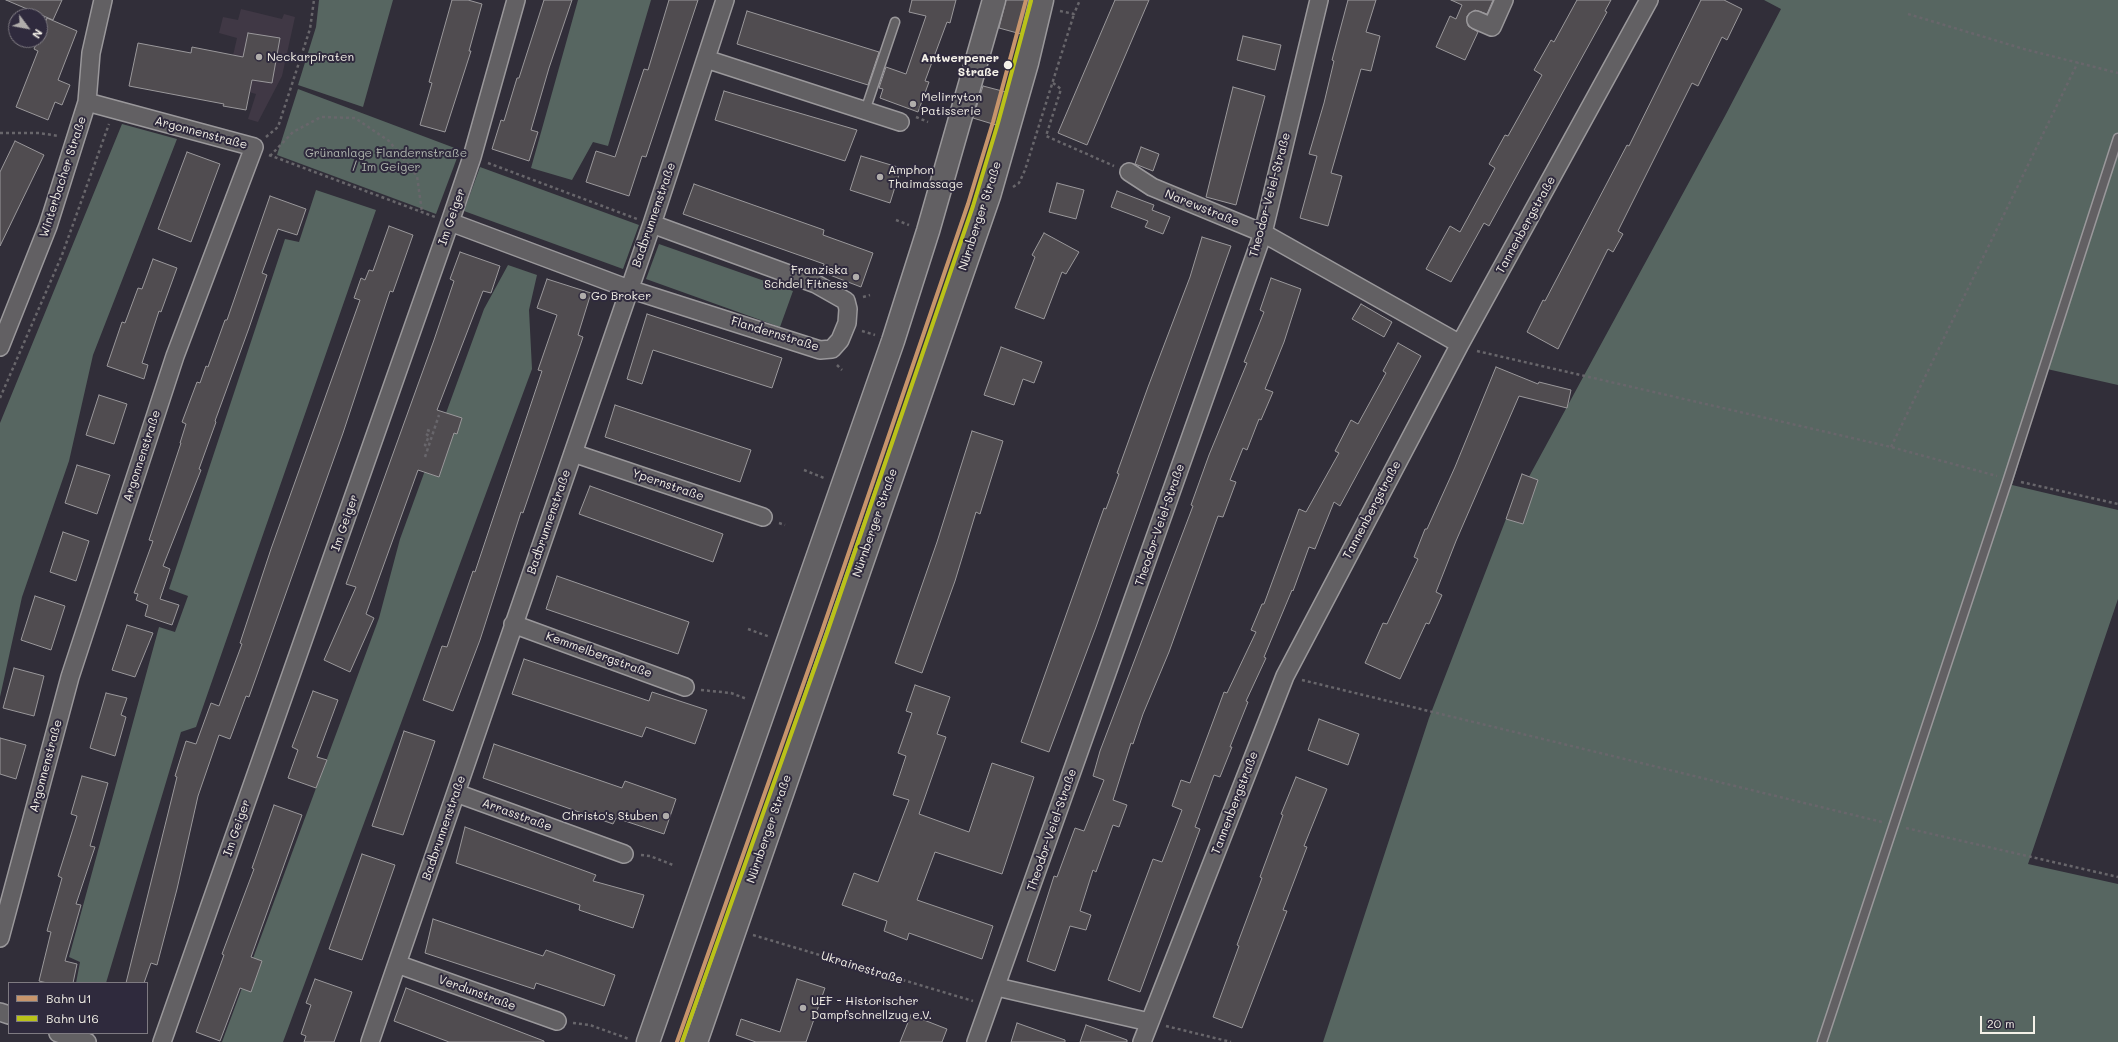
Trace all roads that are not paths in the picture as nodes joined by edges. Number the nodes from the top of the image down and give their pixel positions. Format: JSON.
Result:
{"nodes":[{"id":1,"x":103,"y":0,"type":"edge"},
{"id":2,"x":516,"y":0,"type":"edge"},
{"id":3,"x":725,"y":0,"type":"edge"},
{"id":4,"x":994,"y":0,"type":"edge"},
{"id":5,"x":1319,"y":0,"type":"edge"},
{"id":6,"x":1504,"y":0,"type":"edge"},
{"id":7,"x":1649,"y":0,"type":"edge"},
{"id":8,"x":1042,"y":4,"type":"edge"},
{"id":9,"x":1476,"y":20,"type":"dead end"},
{"id":10,"x":895,"y":22,"type":"dead end"},
{"id":11,"x":706,"y":59,"type":"junction"},
{"id":12,"x":87,"y":102,"type":"junction"},
{"id":13,"x":865,"y":111,"type":"junction"},
{"id":14,"x":900,"y":122,"type":"dead end"},
{"id":15,"x":2118,"y":138,"type":"edge"},
{"id":16,"x":1129,"y":172,"type":"road end"},
{"id":17,"x":450,"y":222,"type":"junction"},
{"id":18,"x":652,"y":224,"type":"junction"},
{"id":19,"x":1263,"y":233,"type":"junction"},
{"id":20,"x":628,"y":289,"type":"junction"},
{"id":21,"x":1460,"y":344,"type":"junction"},
{"id":22,"x":0,"y":347,"type":"edge"},
{"id":23,"x":573,"y":453,"type":"junction"},
{"id":24,"x":763,"y":517,"type":"dead end"},
{"id":25,"x":513,"y":624,"type":"junction"},
{"id":26,"x":685,"y":687,"type":"road end"},
{"id":27,"x":456,"y":793,"type":"junction"},
{"id":28,"x":624,"y":854,"type":"road end"},
{"id":29,"x":0,"y":938,"type":"edge"},
{"id":30,"x":397,"y":964,"type":"junction"},
{"id":31,"x":997,"y":987,"type":"junction"},
{"id":32,"x":557,"y":1022,"type":"road end"},
{"id":33,"x":1149,"y":1022,"type":"junction"},
{"id":34,"x":61,"y":1034,"type":"edge"},
{"id":35,"x":87,"y":1042,"type":"edge"},
{"id":36,"x":162,"y":1042,"type":"edge"},
{"id":37,"x":370,"y":1042,"type":"edge"},
{"id":38,"x":648,"y":1042,"type":"edge"},
{"id":39,"x":696,"y":1042,"type":"edge"},
{"id":40,"x":976,"y":1042,"type":"edge"},
{"id":41,"x":1142,"y":1042,"type":"edge"},
{"id":42,"x":1822,"y":1042,"type":"edge"}],
"edges":[{"from":1,"to":12,"type":"street","name":"Winterbacher Straße"},
{"from":2,"to":17,"type":"street","name":"Im Geiger"},
{"from":3,"to":11,"type":"street","name":"Badbrunnenstraße"},
{"from":4,"to":38,"type":"main road"},
{"from":5,"to":19,"type":"street","name":"Theodor-Veiel-Straße"},
{"from":6,"to":9,"type":"street"},
{"from":7,"to":21,"type":"street","name":"Tannenbergstraße"},
{"from":8,"to":39,"type":"main road","name":"Nürnberger Straße"},
{"from":10,"to":13,"type":"lane"},
{"from":11,"to":13,"type":"street"},
{"from":11,"to":18,"type":"street","name":"Badbrunnenstraße"},
{"from":12,"to":22,"type":"street","name":"Winterbacher Straße"},
{"from":12,"to":29,"type":"street","name":"Argonnenstraße"},
{"from":13,"to":14,"type":"street"},
{"from":15,"to":42,"type":"lane"},
{"from":16,"to":19,"type":"street","name":"Narewstraße"},
{"from":17,"to":20,"type":"street","name":"Flandernstraße"},
{"from":17,"to":36,"type":"street","name":"Im Geiger"},
{"from":18,"to":20,"type":"street","name":"Badbrunnenstraße"},
{"from":18,"to":20,"type":"street","name":"Flandernstraße"},
{"from":19,"to":21,"type":"street","name":"Narewstraße"},
{"from":19,"to":31,"type":"street","name":"Theodor-Veiel-Straße"},
{"from":20,"to":23,"type":"street","name":"Badbrunnenstraße"},
{"from":21,"to":33,"type":"street","name":"Tannenbergstraße"},
{"from":23,"to":24,"type":"street","name":"Ypernstraße"},
{"from":23,"to":25,"type":"street","name":"Badbrunnenstraße"},
{"from":25,"to":26,"type":"street","name":"Kemmelbergstraße"},
{"from":25,"to":27,"type":"street","name":"Badbrunnenstraße"},
{"from":27,"to":28,"type":"street","name":"Arrasstraße"},
{"from":27,"to":30,"type":"street","name":"Badbrunnenstraße"},
{"from":30,"to":32,"type":"street","name":"Verdunstraße"},
{"from":30,"to":37,"type":"street","name":"Badbrunnenstraße"},
{"from":31,"to":33,"type":"street"},
{"from":31,"to":40,"type":"street","name":"Theodor-Veiel-Straße"},
{"from":33,"to":41,"type":"street","name":"Tannenbergstraße"},
{"from":34,"to":35,"type":"street"}]}
